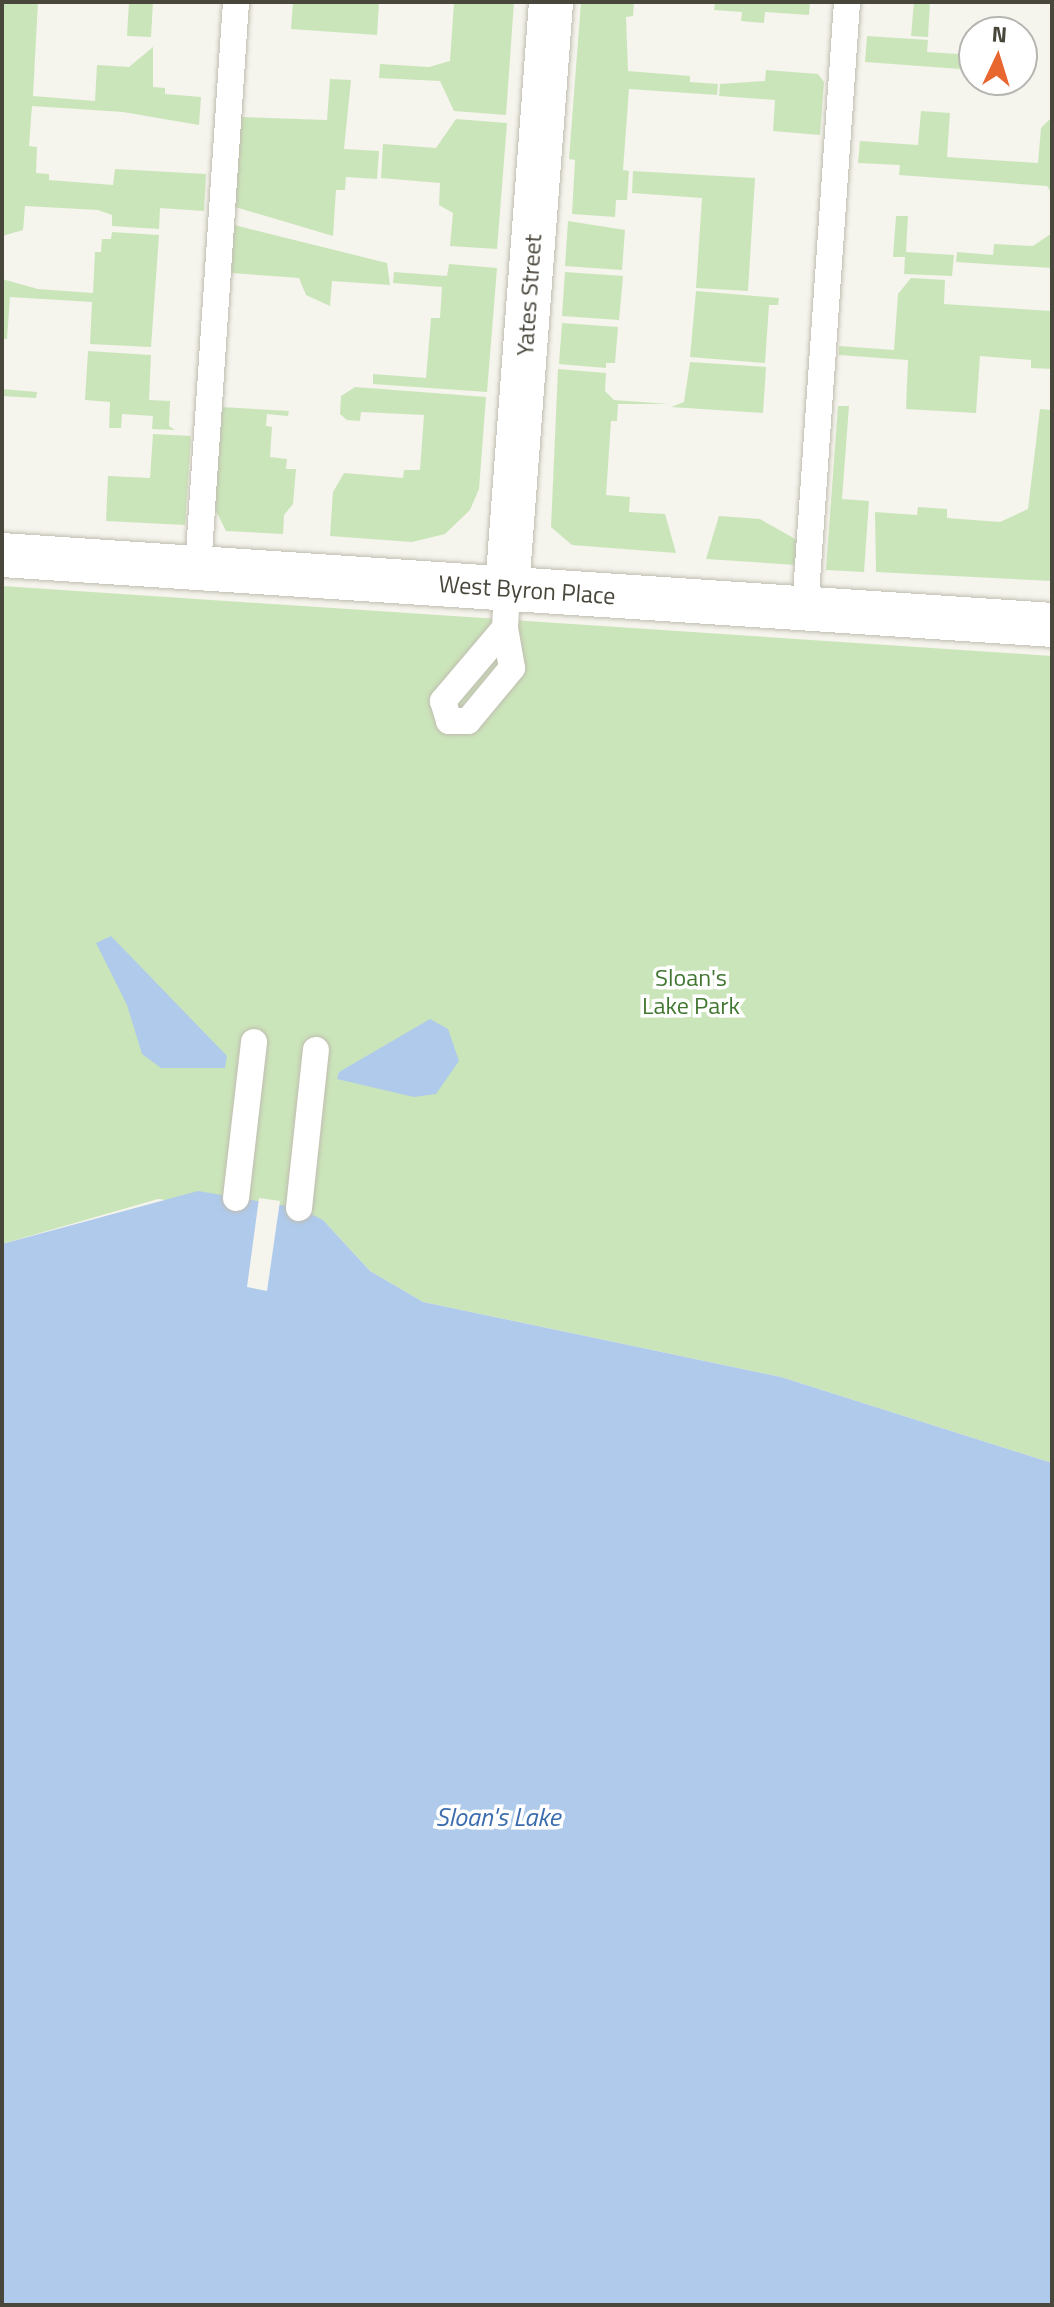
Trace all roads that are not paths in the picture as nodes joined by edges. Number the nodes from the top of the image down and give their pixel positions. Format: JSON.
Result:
{"nodes":[{"id":1,"x":236,"y":2,"type":"edge"},
{"id":2,"x":551,"y":2,"type":"edge"},
{"id":3,"x":847,"y":2,"type":"edge"},
{"id":4,"x":2,"y":555,"type":"edge"},
{"id":5,"x":198,"y":568,"type":"junction"},
{"id":6,"x":506,"y":608,"type":"junction"},
{"id":7,"x":805,"y":609,"type":"junction"},
{"id":8,"x":1052,"y":625,"type":"edge"},
{"id":9,"x":254,"y":1042,"type":"dead end"},
{"id":10,"x":316,"y":1050,"type":"dead end"},
{"id":11,"x":236,"y":1198,"type":"dead end"},
{"id":12,"x":299,"y":1208,"type":"dead end"}],
"edges":[{"from":1,"to":5,"type":"lane"},
{"from":2,"to":6,"type":"street","name":"Yates Street"},
{"from":3,"to":7,"type":"lane"},
{"from":4,"to":5,"type":"street","name":"West Byron Place"},
{"from":5,"to":6,"type":"street","name":"West Byron Place"},
{"from":6,"to":7,"type":"street","name":"West Byron Place"},
{"from":7,"to":8,"type":"street","name":"West Byron Place"},
{"from":9,"to":11,"type":"lane"},
{"from":10,"to":12,"type":"lane"}]}
